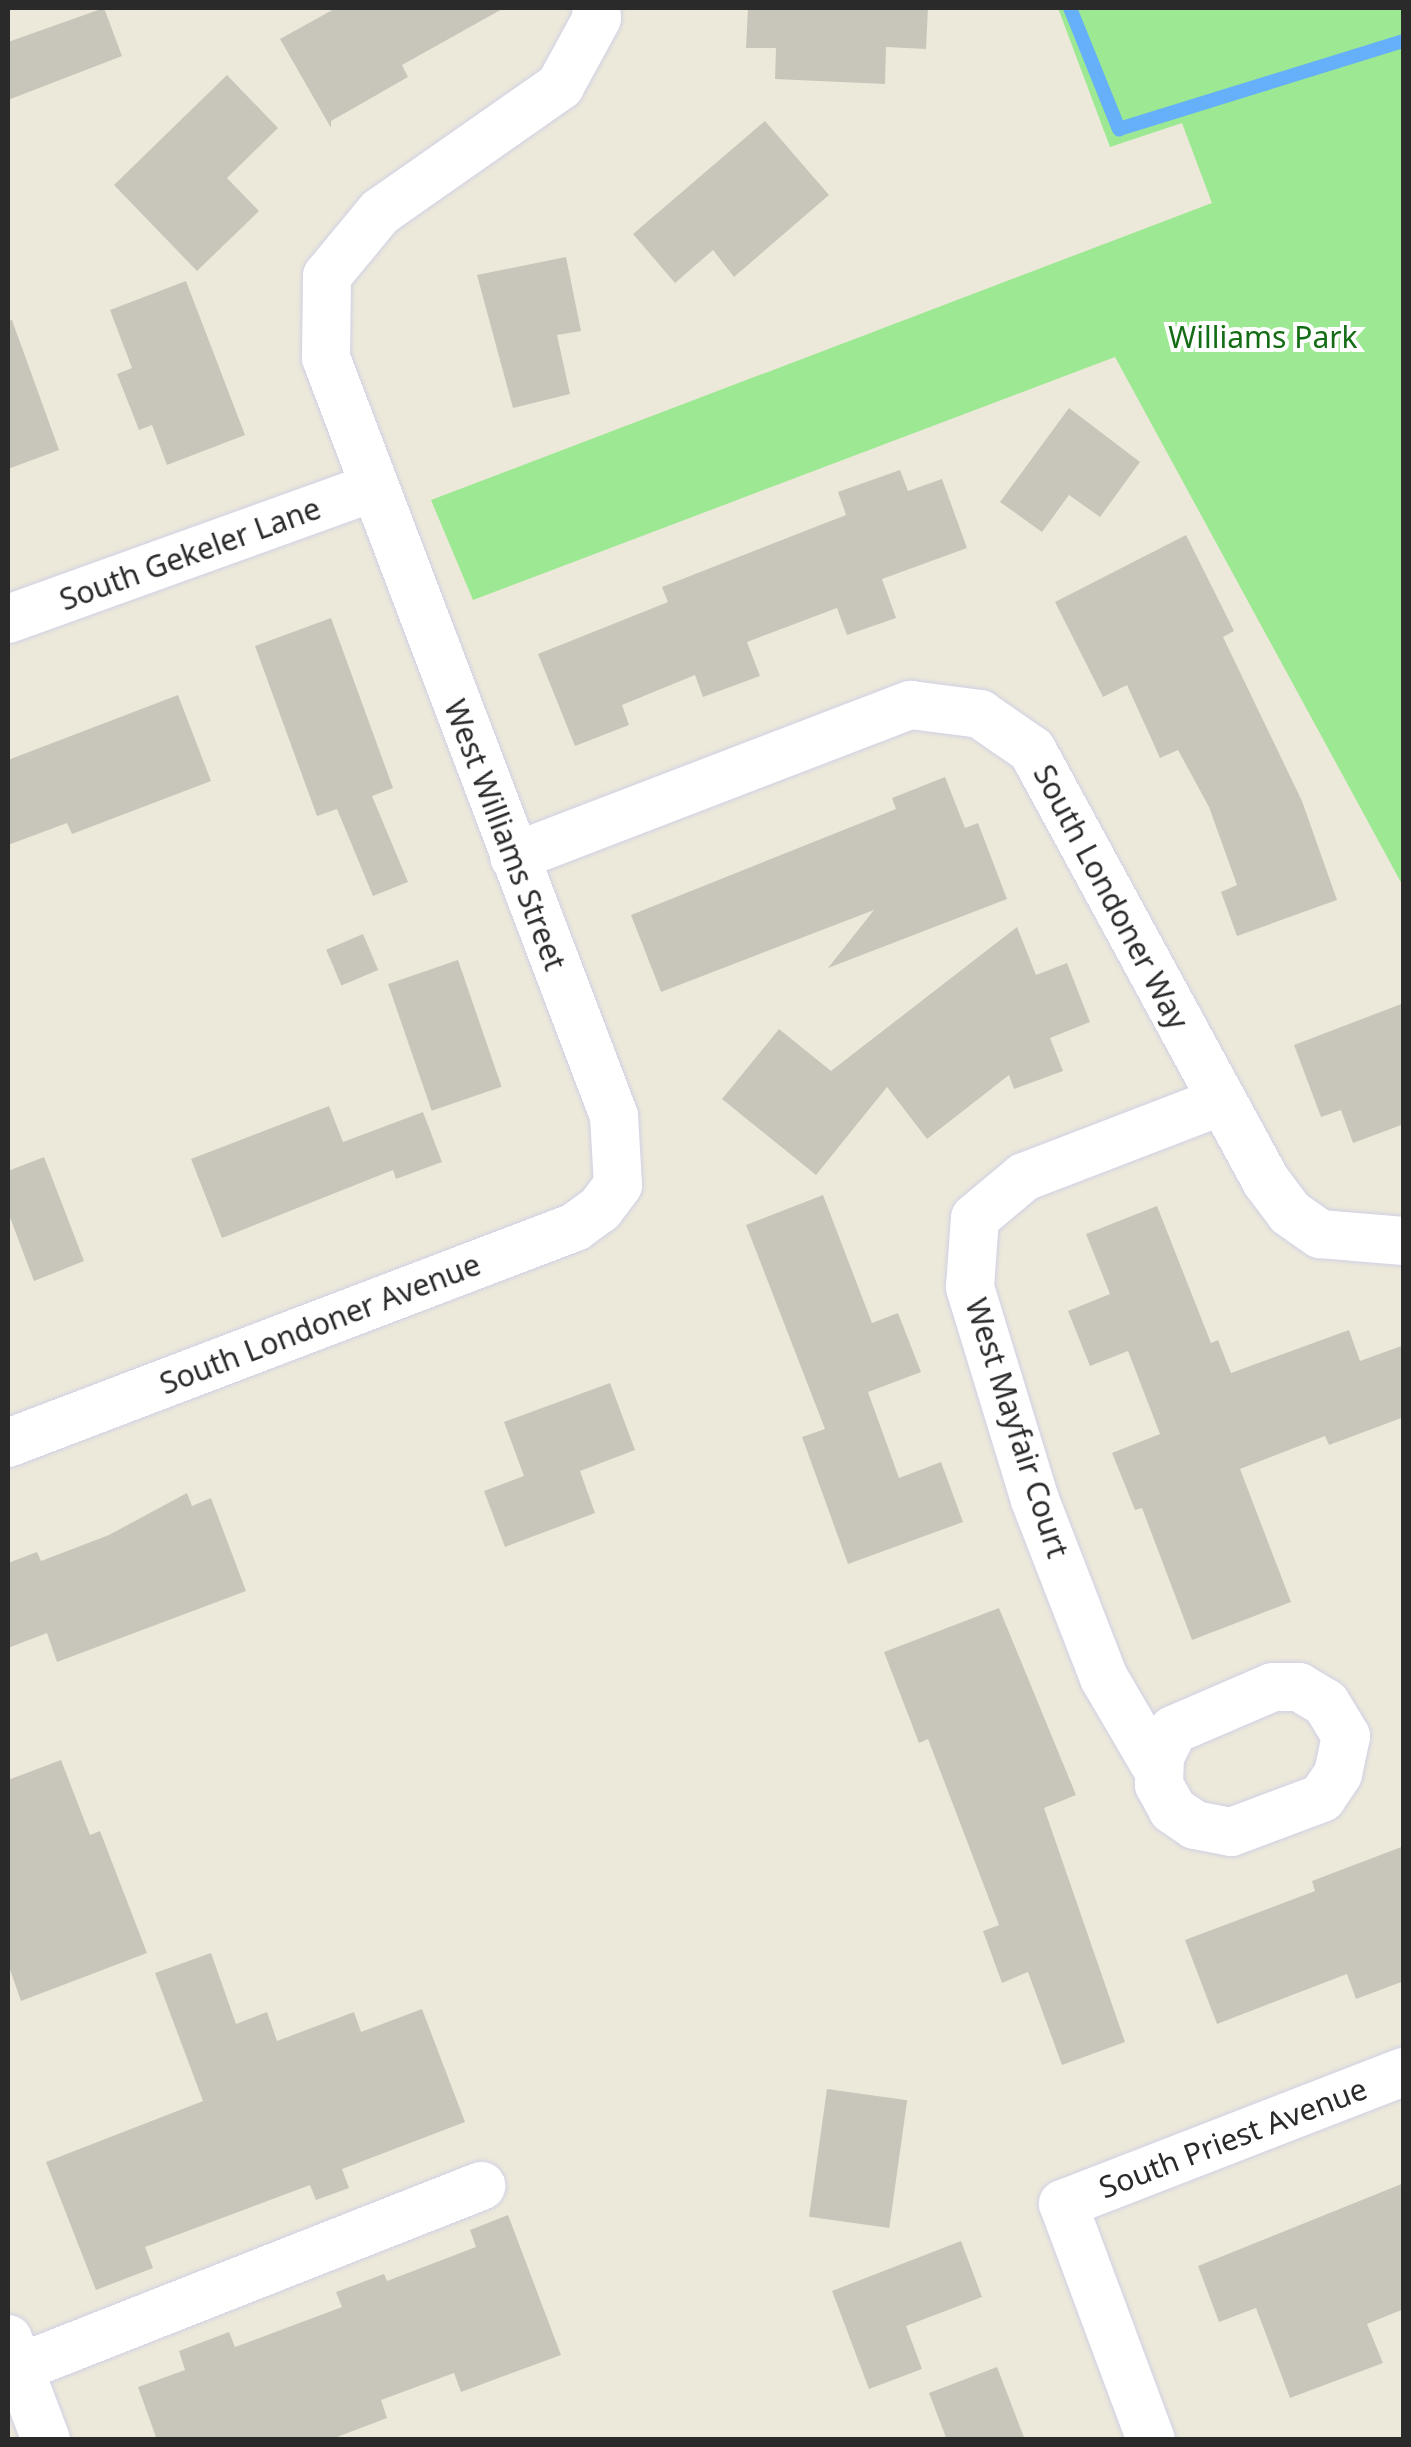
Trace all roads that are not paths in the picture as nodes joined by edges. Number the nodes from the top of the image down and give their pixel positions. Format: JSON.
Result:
{"nodes":[{"id":1,"x":596,"y":8,"type":"edge"},
{"id":2,"x":372,"y":488,"type":"junction"},
{"id":3,"x":8,"y":619,"type":"edge"},
{"id":4,"x":514,"y":857,"type":"junction"},
{"id":5,"x":1222,"y":1101,"type":"junction"},
{"id":6,"x":618,"y":1185,"type":"joint"},
{"id":7,"x":1404,"y":1241,"type":"edge"},
{"id":8,"x":8,"y":1443,"type":"edge"},
{"id":9,"x":1159,"y":1772,"type":"dead end"},
{"id":10,"x":1404,"y":2072,"type":"edge"},
{"id":11,"x":481,"y":2186,"type":"dead end"},
{"id":12,"x":13,"y":2353,"type":"edge"},
{"id":13,"x":46,"y":2440,"type":"edge"},
{"id":14,"x":1150,"y":2440,"type":"edge"}],
"edges":[{"from":1,"to":2,"type":"street","name":"West Williams Street"},
{"from":2,"to":3,"type":"street","name":"South Gekeler Lane"},
{"from":2,"to":4,"type":"street","name":"West Williams Street"},
{"from":4,"to":5,"type":"street","name":"South Londoner Way"},
{"from":4,"to":6,"type":"street","name":"West Williams Street"},
{"from":5,"to":7,"type":"street","name":"South Londoner Way"},
{"from":5,"to":9,"type":"street","name":"West Mayfair Court"},
{"from":6,"to":8,"type":"street","name":"South Londoner Avenue"},
{"from":10,"to":14,"type":"street","name":"South Priest Avenue"},
{"from":11,"to":12,"type":"street"},
{"from":12,"to":13,"type":"street"}]}
